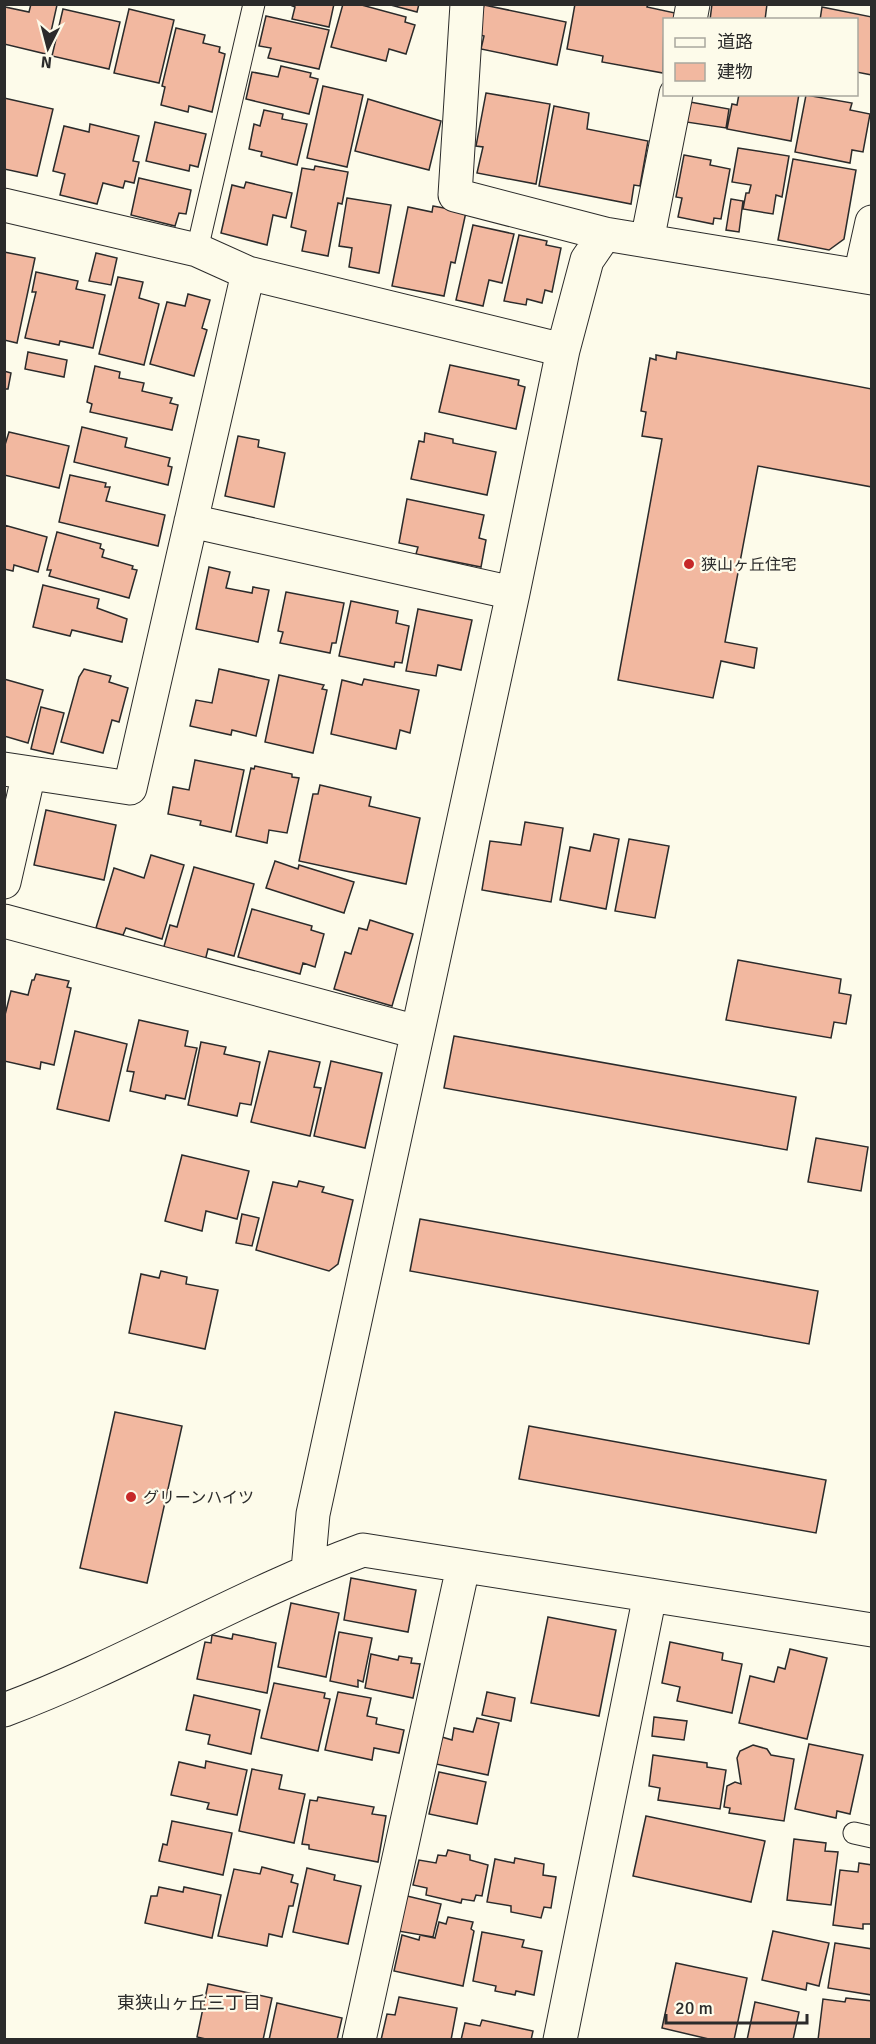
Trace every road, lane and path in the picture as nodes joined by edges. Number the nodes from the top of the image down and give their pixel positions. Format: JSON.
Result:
{"nodes":[{"id":1,"x":254,"y":4,"type":"edge"},
{"id":2,"x":467,"y":4,"type":"edge"},
{"id":3,"x":676,"y":96,"type":"edge"},
{"id":4,"x":4,"y":205,"type":"edge"},
{"id":5,"x":872,"y":222,"type":"edge"},
{"id":6,"x":606,"y":234,"type":"junction"},
{"id":7,"x":647,"y":242,"type":"junction"},
{"id":8,"x":197,"y":250,"type":"junction"},
{"id":9,"x":248,"y":273,"type":"junction"},
{"id":10,"x":866,"y":277,"type":"edge"},
{"id":11,"x":563,"y":350,"type":"junction"},
{"id":12,"x":191,"y":520,"type":"junction"},
{"id":13,"x":513,"y":593,"type":"junction"},
{"id":14,"x":17,"y":771,"type":"edge"},
{"id":15,"x":4,"y":882,"type":"edge"},
{"id":16,"x":4,"y":921,"type":"edge"},
{"id":17,"x":417,"y":1032,"type":"junction"},
{"id":18,"x":464,"y":1567,"type":"junction"},
{"id":19,"x":308,"y":1570,"type":"junction"},
{"id":20,"x":651,"y":1595,"type":"junction"},
{"id":21,"x":872,"y":1630,"type":"edge"},
{"id":22,"x":4,"y":1710,"type":"edge"},
{"id":23,"x":359,"y":2040,"type":"edge"},
{"id":24,"x":560,"y":2040,"type":"edge"}],
"edges":[{"from":1,"to":8,"type":"lane"},
{"from":2,"to":6,"type":"street"},
{"from":3,"to":7,"type":"street"},
{"from":4,"to":8,"type":"street"},
{"from":5,"to":10,"type":"street"},
{"from":6,"to":7,"type":"street"},
{"from":6,"to":11,"type":"street"},
{"from":7,"to":10,"type":"street"},
{"from":8,"to":9,"type":"street"},
{"from":9,"to":11,"type":"street"},
{"from":9,"to":12,"type":"street"},
{"from":11,"to":13,"type":"street"},
{"from":12,"to":13,"type":"street"},
{"from":12,"to":14,"type":"street"},
{"from":13,"to":17,"type":"street"},
{"from":14,"to":15,"type":"street"},
{"from":16,"to":17,"type":"street"},
{"from":17,"to":19,"type":"street"},
{"from":18,"to":19,"type":"street"},
{"from":18,"to":20,"type":"street"},
{"from":18,"to":23,"type":"street"},
{"from":19,"to":22,"type":"street"},
{"from":20,"to":21,"type":"street"},
{"from":20,"to":24,"type":"street"}]}
